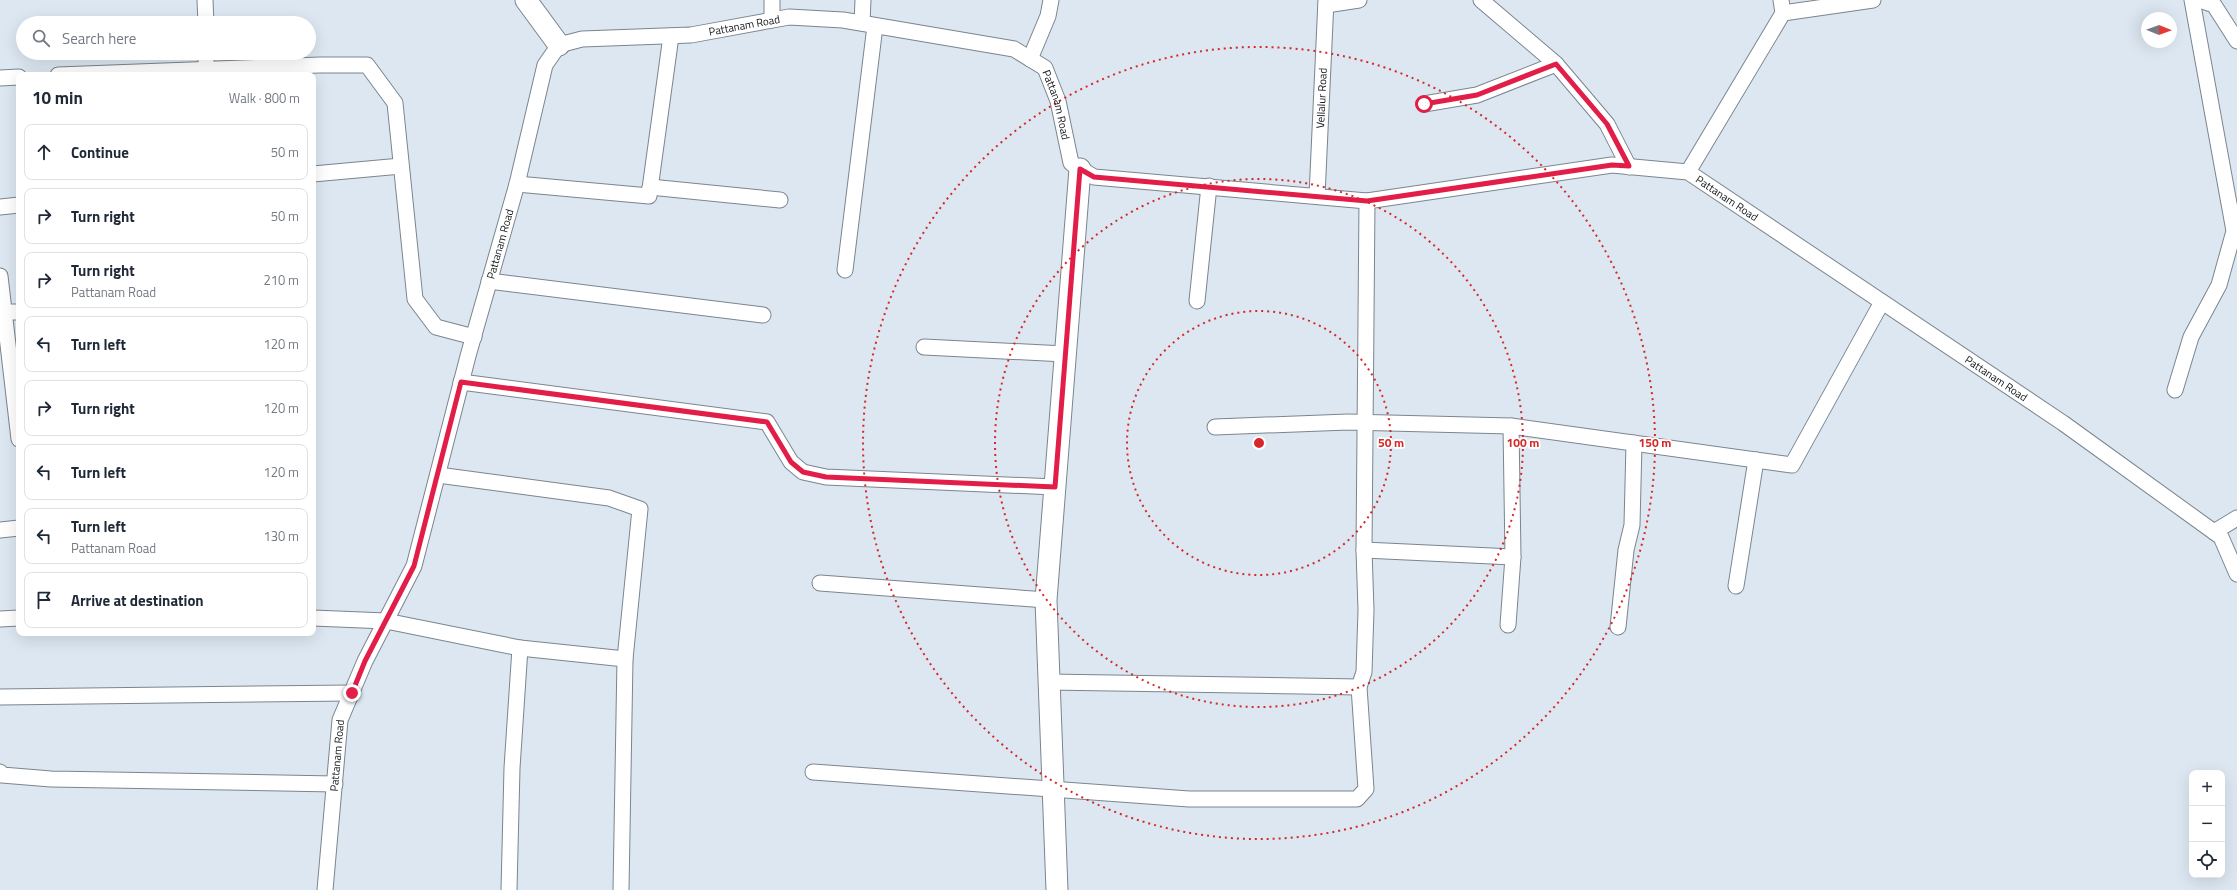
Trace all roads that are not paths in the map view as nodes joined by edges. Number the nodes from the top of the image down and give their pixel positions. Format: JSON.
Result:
{"nodes":[{"id":1,"x":206,"y":0,"type":"edge"},
{"id":2,"x":526,"y":0,"type":"edge"},
{"id":3,"x":772,"y":0,"type":"edge"},
{"id":4,"x":863,"y":0,"type":"edge"},
{"id":5,"x":1051,"y":0,"type":"edge"},
{"id":6,"x":1359,"y":0,"type":"edge"},
{"id":7,"x":1481,"y":0,"type":"edge"},
{"id":8,"x":1873,"y":0,"type":"edge"},
{"id":9,"x":2192,"y":0,"type":"edge"},
{"id":10,"x":2199,"y":0,"type":"edge"},
{"id":11,"x":1326,"y":2,"type":"edge"},
{"id":12,"x":1782,"y":6,"type":"edge"},
{"id":13,"x":206,"y":16,"type":"edge"},
{"id":14,"x":772,"y":20,"type":"junction"},
{"id":15,"x":869,"y":24,"type":"junction"},
{"id":16,"x":671,"y":36,"type":"junction"},
{"id":17,"x":2237,"y":41,"type":"edge"},
{"id":18,"x":559,"y":45,"type":"junction"},
{"id":19,"x":1030,"y":59,"type":"junction"},
{"id":20,"x":206,"y":60,"type":"edge"},
{"id":21,"x":1556,"y":64,"type":"junction"},
{"id":22,"x":206,"y":72,"type":"edge"},
{"id":23,"x":16,"y":77,"type":"edge"},
{"id":24,"x":0,"y":78,"type":"edge"},
{"id":25,"x":1424,"y":104,"type":"dead end"},
{"id":26,"x":401,"y":166,"type":"junction"},
{"id":27,"x":1629,"y":166,"type":"junction"},
{"id":28,"x":1080,"y":169,"type":"junction"},
{"id":29,"x":1688,"y":172,"type":"junction"},
{"id":30,"x":316,"y":174,"type":"edge"},
{"id":31,"x":517,"y":184,"type":"junction"},
{"id":32,"x":1209,"y":186,"type":"junction"},
{"id":33,"x":650,"y":187,"type":"junction"},
{"id":34,"x":1318,"y":196,"type":"junction"},
{"id":35,"x":780,"y":200,"type":"dead end"},
{"id":36,"x":1367,"y":201,"type":"junction"},
{"id":37,"x":16,"y":205,"type":"edge"},
{"id":38,"x":0,"y":206,"type":"edge"},
{"id":39,"x":845,"y":270,"type":"dead end"},
{"id":40,"x":0,"y":276,"type":"edge"},
{"id":41,"x":490,"y":281,"type":"junction"},
{"id":42,"x":1197,"y":301,"type":"dead end"},
{"id":43,"x":1882,"y":302,"type":"junction"},
{"id":44,"x":12,"y":312,"type":"edge"},
{"id":45,"x":763,"y":315,"type":"dead end"},
{"id":46,"x":474,"y":337,"type":"junction"},
{"id":47,"x":924,"y":347,"type":"dead end"},
{"id":48,"x":1065,"y":354,"type":"junction"},
{"id":49,"x":461,"y":382,"type":"junction"},
{"id":50,"x":16,"y":385,"type":"edge"},
{"id":51,"x":2175,"y":390,"type":"dead end"},
{"id":52,"x":1367,"y":422,"type":"junction"},
{"id":53,"x":1511,"y":426,"type":"junction"},
{"id":54,"x":1215,"y":427,"type":"dead end"},
{"id":55,"x":1634,"y":443,"type":"junction"},
{"id":56,"x":1756,"y":460,"type":"junction"},
{"id":57,"x":438,"y":475,"type":"junction"},
{"id":58,"x":1055,"y":487,"type":"junction"},
{"id":59,"x":2237,"y":518,"type":"edge"},
{"id":60,"x":16,"y":528,"type":"edge"},
{"id":61,"x":0,"y":530,"type":"edge"},
{"id":62,"x":2214,"y":532,"type":"junction"},
{"id":63,"x":1364,"y":550,"type":"junction"},
{"id":64,"x":1513,"y":557,"type":"junction"},
{"id":65,"x":2237,"y":574,"type":"edge"},
{"id":66,"x":820,"y":583,"type":"dead end"},
{"id":67,"x":1736,"y":586,"type":"dead end"},
{"id":68,"x":1046,"y":600,"type":"junction"},
{"id":69,"x":0,"y":618,"type":"edge"},
{"id":70,"x":16,"y":618,"type":"edge"},
{"id":71,"x":316,"y":618,"type":"edge"},
{"id":72,"x":386,"y":621,"type":"junction"},
{"id":73,"x":1508,"y":625,"type":"dead end"},
{"id":74,"x":1618,"y":627,"type":"dead end"},
{"id":75,"x":520,"y":648,"type":"junction"},
{"id":76,"x":625,"y":659,"type":"junction"},
{"id":77,"x":1048,"y":682,"type":"junction"},
{"id":78,"x":1359,"y":687,"type":"junction"},
{"id":79,"x":352,"y":693,"type":"junction"},
{"id":80,"x":0,"y":697,"type":"edge"},
{"id":81,"x":0,"y":772,"type":"edge"},
{"id":82,"x":813,"y":772,"type":"dead end"},
{"id":83,"x":335,"y":784,"type":"junction"},
{"id":84,"x":1052,"y":790,"type":"junction"},
{"id":85,"x":325,"y":890,"type":"edge"},
{"id":86,"x":509,"y":890,"type":"edge"},
{"id":87,"x":621,"y":890,"type":"edge"},
{"id":88,"x":1057,"y":890,"type":"edge"}],
"edges":[{"from":1,"to":13,"type":"street"},
{"from":2,"to":18,"type":"street"},
{"from":3,"to":14,"type":"street"},
{"from":4,"to":15,"type":"street"},
{"from":5,"to":19,"type":"street"},
{"from":6,"to":11,"type":"street"},
{"from":7,"to":21,"type":"street"},
{"from":8,"to":12,"type":"street"},
{"from":9,"to":51,"type":"street"},
{"from":10,"to":17,"type":"street"},
{"from":11,"to":34,"type":"street","name":"Vellalur Road"},
{"from":12,"to":29,"type":"street"},
{"from":14,"to":15,"type":"street","name":"Pattanam Road"},
{"from":14,"to":16,"type":"street","name":"Pattanam Road"},
{"from":15,"to":19,"type":"street","name":"Pattanam Road"},
{"from":15,"to":39,"type":"street"},
{"from":16,"to":18,"type":"street","name":"Pattanam Road"},
{"from":16,"to":33,"type":"street"},
{"from":18,"to":31,"type":"street","name":"Pattanam Road"},
{"from":19,"to":28,"type":"street","name":"Pattanam Road"},
{"from":20,"to":22,"type":"street"},
{"from":21,"to":25,"type":"street"},
{"from":21,"to":27,"type":"street"},
{"from":22,"to":26,"type":"street"},
{"from":23,"to":24,"type":"street"},
{"from":26,"to":30,"type":"street"},
{"from":26,"to":46,"type":"street"},
{"from":27,"to":29,"type":"street","name":"Pattanam Road"},
{"from":27,"to":36,"type":"street","name":"Pattanam Road"},
{"from":28,"to":32,"type":"street","name":"Pattanam Road"},
{"from":28,"to":48,"type":"street"},
{"from":29,"to":43,"type":"street","name":"Pattanam Road"},
{"from":31,"to":33,"type":"street"},
{"from":31,"to":41,"type":"street","name":"Pattanam Road"},
{"from":32,"to":34,"type":"street","name":"Pattanam Road"},
{"from":32,"to":42,"type":"street"},
{"from":33,"to":35,"type":"street"},
{"from":34,"to":36,"type":"street","name":"Pattanam Road"},
{"from":36,"to":52,"type":"street"},
{"from":37,"to":38,"type":"street"},
{"from":40,"to":44,"type":"street"},
{"from":41,"to":45,"type":"street"},
{"from":41,"to":46,"type":"street","name":"Pattanam Road"},
{"from":43,"to":56,"type":"street"},
{"from":43,"to":62,"type":"street","name":"Pattanam Road"},
{"from":44,"to":50,"type":"street"},
{"from":46,"to":49,"type":"street","name":"Pattanam Road"},
{"from":47,"to":48,"type":"street"},
{"from":48,"to":58,"type":"street"},
{"from":49,"to":57,"type":"street","name":"Pattanam Road"},
{"from":49,"to":58,"type":"street"},
{"from":52,"to":53,"type":"street"},
{"from":52,"to":54,"type":"street"},
{"from":52,"to":63,"type":"street"},
{"from":53,"to":55,"type":"street"},
{"from":53,"to":64,"type":"street"},
{"from":55,"to":56,"type":"street"},
{"from":55,"to":74,"type":"street"},
{"from":56,"to":67,"type":"street"},
{"from":57,"to":72,"type":"street","name":"Pattanam Road"},
{"from":57,"to":76,"type":"street"},
{"from":58,"to":68,"type":"street"},
{"from":59,"to":62,"type":"street"},
{"from":60,"to":61,"type":"street"},
{"from":62,"to":65,"type":"street","name":"Pattanam Road"},
{"from":63,"to":64,"type":"street"},
{"from":63,"to":78,"type":"street"},
{"from":64,"to":73,"type":"street"},
{"from":66,"to":68,"type":"street"},
{"from":68,"to":77,"type":"street"},
{"from":69,"to":70,"type":"street"},
{"from":71,"to":72,"type":"street"},
{"from":72,"to":75,"type":"street"},
{"from":72,"to":79,"type":"street","name":"Pattanam Road"},
{"from":75,"to":76,"type":"street"},
{"from":75,"to":86,"type":"street"},
{"from":76,"to":87,"type":"street"},
{"from":77,"to":78,"type":"street"},
{"from":77,"to":84,"type":"street"},
{"from":78,"to":84,"type":"street"},
{"from":79,"to":80,"type":"street"},
{"from":79,"to":83,"type":"street","name":"Pattanam Road"},
{"from":81,"to":83,"type":"street"},
{"from":82,"to":84,"type":"street"},
{"from":83,"to":85,"type":"street","name":"Pattanam Road"},
{"from":84,"to":88,"type":"street"}]}
